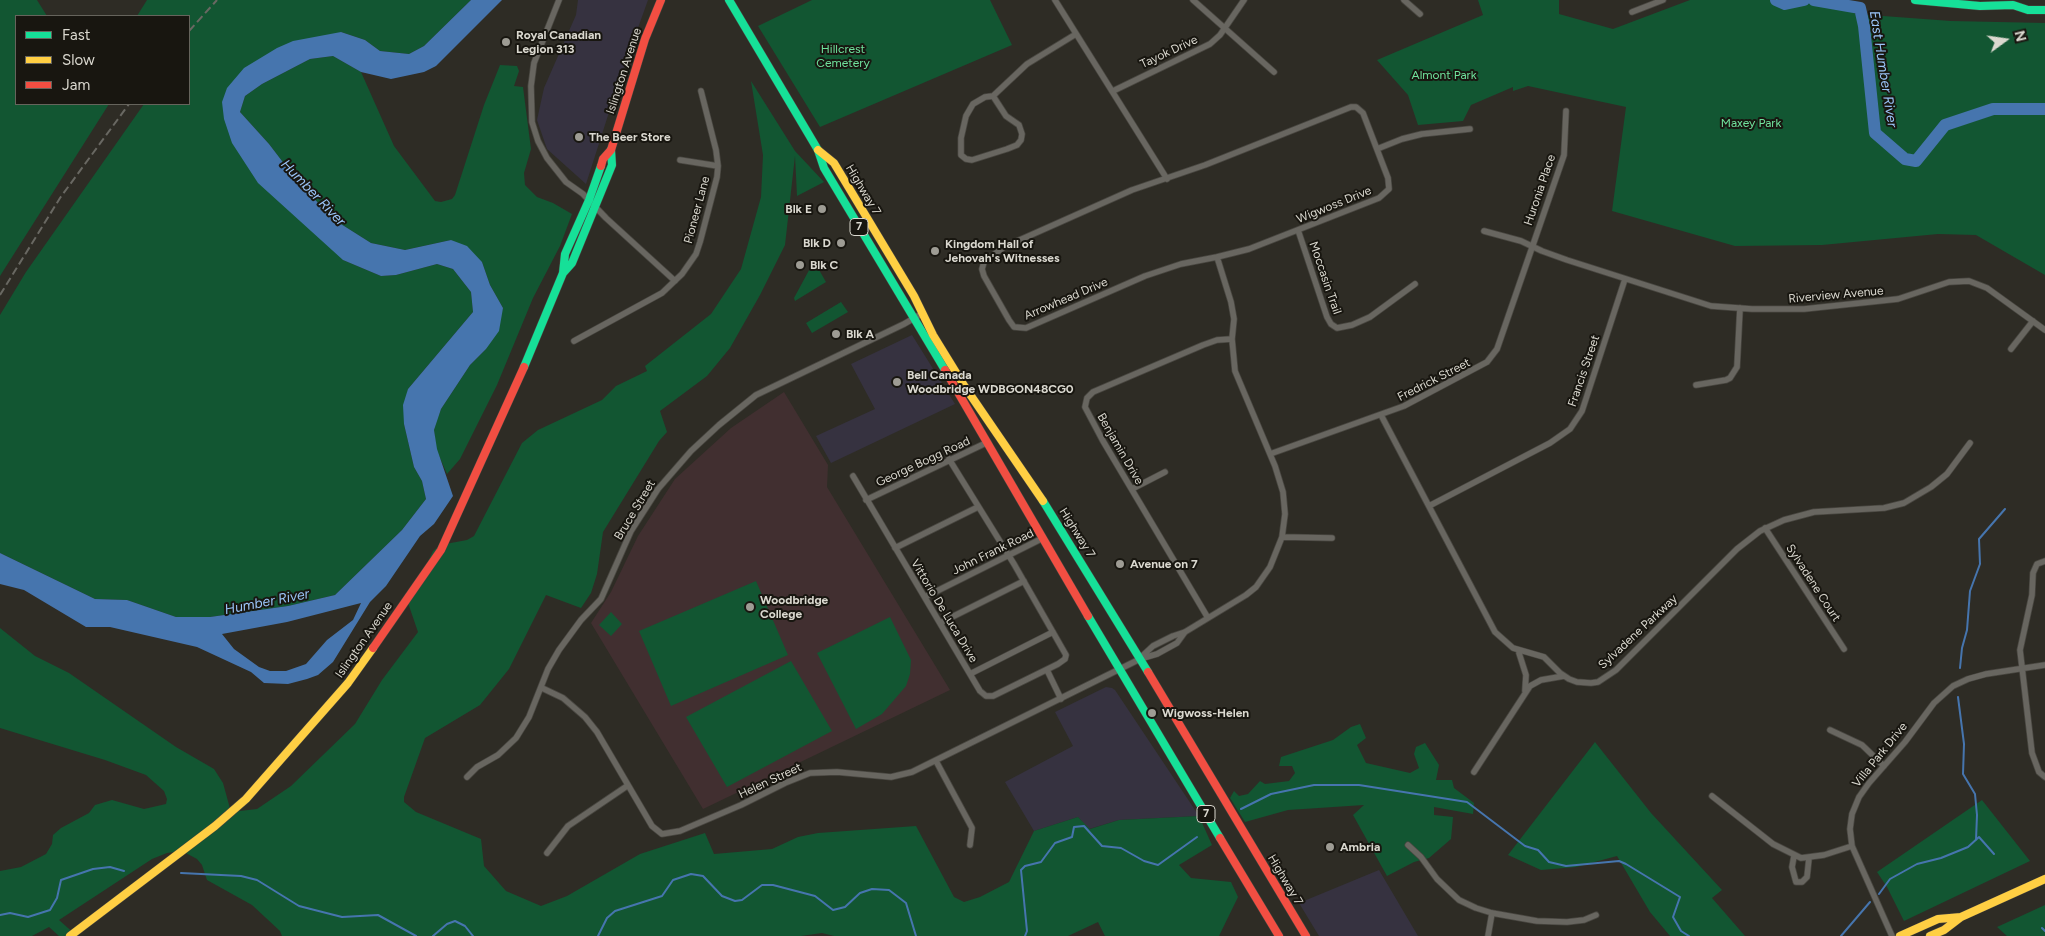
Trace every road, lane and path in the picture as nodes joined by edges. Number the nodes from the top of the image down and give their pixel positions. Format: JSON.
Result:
{"nodes":[{"id":1,"x":559,"y":0,"type":"edge"},
{"id":2,"x":661,"y":0,"type":"edge"},
{"id":3,"x":1056,"y":0,"type":"edge"},
{"id":4,"x":1193,"y":0,"type":"edge"},
{"id":5,"x":1244,"y":0,"type":"edge"},
{"id":6,"x":1404,"y":0,"type":"edge"},
{"id":7,"x":1663,"y":0,"type":"edge"},
{"id":8,"x":1915,"y":0,"type":"edge"},
{"id":9,"x":2022,"y":0,"type":"edge"},
{"id":10,"x":727,"y":1,"type":"edge"},
{"id":11,"x":1980,"y":3,"type":"edge"},
{"id":12,"x":2013,"y":5,"type":"junction"},
{"id":13,"x":2045,"y":10,"type":"edge"},
{"id":14,"x":1632,"y":12,"type":"dead end"},
{"id":15,"x":1420,"y":14,"type":"dead end"},
{"id":16,"x":1224,"y":29,"type":"junction"},
{"id":17,"x":1076,"y":34,"type":"junction"},
{"id":18,"x":1274,"y":72,"type":"dead end"},
{"id":19,"x":701,"y":91,"type":"dead end"},
{"id":20,"x":1113,"y":91,"type":"junction"},
{"id":21,"x":993,"y":96,"type":"junction"},
{"id":22,"x":1566,"y":111,"type":"dead end"},
{"id":23,"x":1470,"y":128,"type":"dead end"},
{"id":24,"x":1377,"y":149,"type":"junction"},
{"id":25,"x":611,"y":150,"type":"junction"},
{"id":26,"x":818,"y":150,"type":"junction"},
{"id":27,"x":680,"y":160,"type":"dead end"},
{"id":28,"x":718,"y":166,"type":"junction"},
{"id":29,"x":1167,"y":178,"type":"junction"},
{"id":30,"x":589,"y":200,"type":"junction"},
{"id":31,"x":595,"y":207,"type":"junction"},
{"id":32,"x":1298,"y":230,"type":"junction"},
{"id":33,"x":1484,"y":230,"type":"dead end"},
{"id":34,"x":1532,"y":246,"type":"junction"},
{"id":35,"x":1217,"y":257,"type":"junction"},
{"id":36,"x":563,"y":273,"type":"junction"},
{"id":37,"x":1626,"y":279,"type":"junction"},
{"id":38,"x":675,"y":281,"type":"junction"},
{"id":39,"x":1415,"y":284,"type":"dead end"},
{"id":40,"x":1740,"y":308,"type":"junction"},
{"id":41,"x":923,"y":313,"type":"junction"},
{"id":42,"x":914,"y":318,"type":"junction"},
{"id":43,"x":2033,"y":321,"type":"junction"},
{"id":44,"x":2045,"y":330,"type":"edge"},
{"id":45,"x":1232,"y":339,"type":"junction"},
{"id":46,"x":574,"y":341,"type":"dead end"},
{"id":47,"x":2011,"y":349,"type":"dead end"},
{"id":48,"x":1696,"y":385,"type":"dead end"},
{"id":49,"x":1381,"y":415,"type":"junction"},
{"id":50,"x":988,"y":442,"type":"junction"},
{"id":51,"x":1970,"y":443,"type":"dead end"},
{"id":52,"x":1270,"y":454,"type":"junction"},
{"id":53,"x":949,"y":459,"type":"junction"},
{"id":54,"x":1165,"y":472,"type":"dead end"},
{"id":55,"x":853,"y":476,"type":"dead end"},
{"id":56,"x":1132,"y":489,"type":"junction"},
{"id":57,"x":866,"y":500,"type":"junction"},
{"id":58,"x":1429,"y":506,"type":"junction"},
{"id":59,"x":978,"y":507,"type":"junction"},
{"id":60,"x":1765,"y":528,"type":"junction"},
{"id":61,"x":1282,"y":537,"type":"junction"},
{"id":62,"x":1043,"y":538,"type":"junction"},
{"id":63,"x":1332,"y":538,"type":"dead end"},
{"id":64,"x":895,"y":548,"type":"junction"},
{"id":65,"x":1008,"y":556,"type":"junction"},
{"id":66,"x":2045,"y":561,"type":"edge"},
{"id":67,"x":1024,"y":581,"type":"junction"},
{"id":68,"x":925,"y":597,"type":"junction"},
{"id":69,"x":1208,"y":618,"type":"junction"},
{"id":70,"x":940,"y":623,"type":"junction"},
{"id":71,"x":1053,"y":632,"type":"junction"},
{"id":72,"x":1844,"y":649,"type":"dead end"},
{"id":73,"x":1521,"y":651,"type":"junction"},
{"id":74,"x":1140,"y":659,"type":"junction"},
{"id":75,"x":2045,"y":665,"type":"edge"},
{"id":76,"x":2022,"y":668,"type":"junction"},
{"id":77,"x":1119,"y":669,"type":"junction"},
{"id":78,"x":1047,"y":670,"type":"junction"},
{"id":79,"x":970,"y":674,"type":"junction"},
{"id":80,"x":1564,"y":676,"type":"junction"},
{"id":81,"x":542,"y":688,"type":"junction"},
{"id":82,"x":1524,"y":694,"type":"junction"},
{"id":83,"x":1061,"y":698,"type":"junction"},
{"id":84,"x":1830,"y":730,"type":"dead end"},
{"id":85,"x":936,"y":761,"type":"junction"},
{"id":86,"x":1884,"y":766,"type":"junction"},
{"id":87,"x":1474,"y":772,"type":"dead end"},
{"id":88,"x":467,"y":777,"type":"dead end"},
{"id":89,"x":2045,"y":777,"type":"edge"},
{"id":90,"x":627,"y":786,"type":"junction"},
{"id":91,"x":1712,"y":796,"type":"dead end"},
{"id":92,"x":970,"y":845,"type":"dead end"},
{"id":93,"x":1408,"y":845,"type":"dead end"},
{"id":94,"x":1852,"y":846,"type":"junction"},
{"id":95,"x":547,"y":852,"type":"dead end"},
{"id":96,"x":1794,"y":856,"type":"junction"},
{"id":97,"x":1809,"y":858,"type":"junction"},
{"id":98,"x":2045,"y":878,"type":"edge"},
{"id":99,"x":1492,"y":913,"type":"junction"},
{"id":100,"x":1596,"y":915,"type":"dead end"},
{"id":101,"x":1961,"y":917,"type":"junction"},
{"id":102,"x":70,"y":936,"type":"edge"},
{"id":103,"x":1279,"y":936,"type":"edge"},
{"id":104,"x":1306,"y":936,"type":"edge"},
{"id":105,"x":1488,"y":936,"type":"edge"},
{"id":106,"x":1892,"y":936,"type":"edge"},
{"id":107,"x":1900,"y":936,"type":"edge"},
{"id":108,"x":1930,"y":936,"type":"edge"}],
"edges":[{"from":1,"to":30,"type":"street"},
{"from":2,"to":25,"type":"main road","name":"Islington Avenue"},
{"from":3,"to":17,"type":"street"},
{"from":4,"to":16,"type":"street"},
{"from":5,"to":16,"type":"street","name":"Tayok Drive"},
{"from":6,"to":15,"type":"street"},
{"from":7,"to":14,"type":"street"},
{"from":8,"to":11,"type":"main road"},
{"from":9,"to":12,"type":"main road"},
{"from":10,"to":26,"type":"main road","name":"Highway 7","number":"7"},
{"from":11,"to":12,"type":"main road"},
{"from":12,"to":13,"type":"main road"},
{"from":16,"to":18,"type":"street"},
{"from":16,"to":20,"type":"street","name":"Tayok Drive"},
{"from":17,"to":20,"type":"street"},
{"from":17,"to":21,"type":"street"},
{"from":19,"to":28,"type":"street","name":"Pioneer Lane"},
{"from":20,"to":29,"type":"street"},
{"from":21,"to":21,"type":"street"},
{"from":22,"to":34,"type":"street","name":"Huronia Place"},
{"from":23,"to":24,"type":"street"},
{"from":24,"to":29,"type":"street","name":"Wigwoss Drive"},
{"from":24,"to":32,"type":"street","name":"Wigwoss Drive"},
{"from":25,"to":30,"type":"main road","name":"Islington Avenue"},
{"from":25,"to":31,"type":"main road","name":"Islington Avenue"},
{"from":26,"to":41,"type":"main road","name":"Highway 7","number":"7"},
{"from":26,"to":42,"type":"main road","name":"Highway 7","number":"7"},
{"from":27,"to":28,"type":"street","name":"Pioneer Lane"},
{"from":28,"to":38,"type":"street","name":"Pioneer Lane"},
{"from":29,"to":35,"type":"street","name":"Arrowhead Drive"},
{"from":30,"to":31,"type":"street"},
{"from":30,"to":36,"type":"main road","name":"Islington Avenue"},
{"from":31,"to":36,"type":"main road","name":"Islington Avenue"},
{"from":31,"to":38,"type":"street"},
{"from":32,"to":35,"type":"street","name":"Wigwoss Drive"},
{"from":32,"to":39,"type":"street","name":"Moccasin Trail"},
{"from":33,"to":34,"type":"street","name":"Riverview Avenue"},
{"from":34,"to":37,"type":"street","name":"Riverview Avenue"},
{"from":34,"to":49,"type":"street","name":"Fredrick Street"},
{"from":35,"to":45,"type":"street"},
{"from":36,"to":102,"type":"main road","name":"Islington Avenue"},
{"from":37,"to":40,"type":"street","name":"Riverview Avenue"},
{"from":37,"to":58,"type":"street","name":"Francis Street"},
{"from":38,"to":46,"type":"street","name":"Pioneer Lane"},
{"from":40,"to":43,"type":"street","name":"Riverview Avenue"},
{"from":40,"to":48,"type":"street"},
{"from":41,"to":42,"type":"street","name":"Bruce Street"},
{"from":41,"to":74,"type":"main road","name":"Highway 7","number":"7"},
{"from":42,"to":50,"type":"main road","name":"Highway 7","number":"7"},
{"from":42,"to":81,"type":"street","name":"Bruce Street"},
{"from":43,"to":44,"type":"street","name":"Riverview Avenue"},
{"from":43,"to":47,"type":"street"},
{"from":45,"to":52,"type":"street"},
{"from":45,"to":56,"type":"street","name":"Benjamin Drive"},
{"from":49,"to":52,"type":"street","name":"Fredrick Street"},
{"from":49,"to":58,"type":"street","name":"Sylvadene Parkway"},
{"from":50,"to":53,"type":"street","name":"George Bogg Road"},
{"from":50,"to":62,"type":"main road","name":"Highway 7","number":"7"},
{"from":51,"to":60,"type":"street","name":"Sylvadene Parkway"},
{"from":52,"to":61,"type":"street"},
{"from":53,"to":57,"type":"street","name":"George Bogg Road"},
{"from":53,"to":59,"type":"street","name":"Vittorio De Luca Drive"},
{"from":54,"to":56,"type":"street"},
{"from":55,"to":57,"type":"street","name":"Vittorio De Luca Drive"},
{"from":56,"to":69,"type":"street","name":"Benjamin Drive"},
{"from":57,"to":64,"type":"street","name":"Vittorio De Luca Drive"},
{"from":58,"to":73,"type":"street","name":"Sylvadene Parkway"},
{"from":59,"to":64,"type":"street"},
{"from":59,"to":65,"type":"street","name":"Vittorio De Luca Drive"},
{"from":60,"to":72,"type":"street","name":"Sylvadene Court"},
{"from":60,"to":80,"type":"street","name":"Sylvadene Parkway"},
{"from":61,"to":63,"type":"street"},
{"from":61,"to":69,"type":"street"},
{"from":62,"to":65,"type":"street","name":"John Frank Road"},
{"from":62,"to":77,"type":"main road","name":"Highway 7","number":"7"},
{"from":64,"to":68,"type":"street","name":"Vittorio De Luca Drive"},
{"from":65,"to":67,"type":"street","name":"Vittorio De Luca Drive"},
{"from":65,"to":68,"type":"street","name":"John Frank Road"},
{"from":66,"to":76,"type":"street"},
{"from":67,"to":70,"type":"street"},
{"from":67,"to":71,"type":"street","name":"Vittorio De Luca Drive"},
{"from":68,"to":70,"type":"street","name":"Vittorio De Luca Drive"},
{"from":69,"to":74,"type":"street"},
{"from":70,"to":79,"type":"street","name":"Vittorio De Luca Drive"},
{"from":71,"to":78,"type":"street","name":"Vittorio De Luca Drive"},
{"from":71,"to":79,"type":"street"},
{"from":73,"to":80,"type":"street","name":"Sylvadene Parkway"},
{"from":73,"to":82,"type":"street"},
{"from":74,"to":77,"type":"street","name":"Helen Street"},
{"from":74,"to":104,"type":"main road","name":"Highway 7","number":"7"},
{"from":75,"to":76,"type":"street","name":"Villa Park Drive"},
{"from":76,"to":86,"type":"street","name":"Villa Park Drive"},
{"from":76,"to":89,"type":"street"},
{"from":77,"to":83,"type":"street","name":"Helen Street"},
{"from":77,"to":103,"type":"main road","name":"Highway 7","number":"7"},
{"from":78,"to":79,"type":"street","name":"Vittorio De Luca Drive"},
{"from":78,"to":83,"type":"street"},
{"from":80,"to":82,"type":"street"},
{"from":81,"to":88,"type":"street","name":"Bruce Street"},
{"from":81,"to":90,"type":"street","name":"Helen Street"},
{"from":82,"to":87,"type":"street"},
{"from":83,"to":85,"type":"street","name":"Helen Street"},
{"from":84,"to":86,"type":"street"},
{"from":85,"to":90,"type":"street","name":"Helen Street"},
{"from":85,"to":92,"type":"street"},
{"from":86,"to":94,"type":"street","name":"Villa Park Drive"},
{"from":90,"to":95,"type":"street"},
{"from":91,"to":96,"type":"street"},
{"from":93,"to":99,"type":"street"},
{"from":94,"to":97,"type":"street"},
{"from":94,"to":106,"type":"street","name":"Villa Park Drive"},
{"from":96,"to":97,"type":"street"},
{"from":96,"to":97,"type":"street"},
{"from":98,"to":101,"type":"main road"},
{"from":99,"to":100,"type":"street"},
{"from":99,"to":105,"type":"street"},
{"from":101,"to":107,"type":"main road"},
{"from":101,"to":108,"type":"main road"}]}
